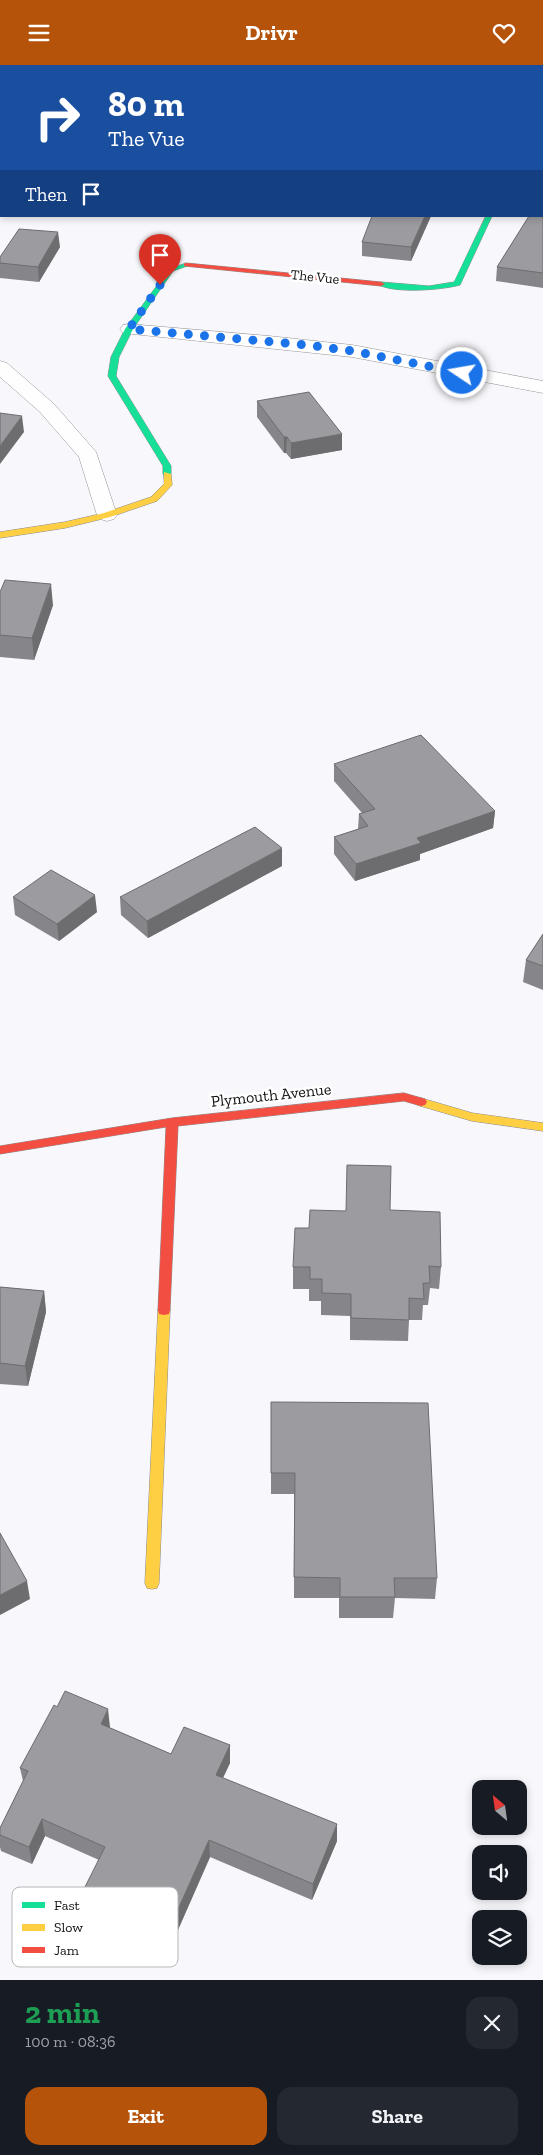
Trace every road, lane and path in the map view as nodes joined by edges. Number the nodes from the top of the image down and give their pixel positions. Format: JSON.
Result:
{"nodes":[{"id":1,"x":489,"y":217,"type":"edge"},
{"id":2,"x":129,"y":329,"type":"junction"},
{"id":3,"x":3,"y":373,"type":"edge"},
{"id":4,"x":543,"y":387,"type":"edge"},
{"id":5,"x":107,"y":515,"type":"junction"},
{"id":6,"x":0,"y":535,"type":"edge"},
{"id":7,"x":172,"y":1123,"type":"junction"},
{"id":8,"x":543,"y":1127,"type":"edge"},
{"id":9,"x":0,"y":1150,"type":"edge"},
{"id":10,"x":152,"y":1583,"type":"dead end"}],
"edges":[{"from":1,"to":2,"type":"street","name":"The Vue"},
{"from":2,"to":4,"type":"street"},
{"from":2,"to":5,"type":"street","name":"The Vue"},
{"from":3,"to":5,"type":"street"},
{"from":5,"to":6,"type":"street"},
{"from":7,"to":8,"type":"street","name":"Plymouth Avenue"},
{"from":7,"to":9,"type":"street","name":"Plymouth Avenue"},
{"from":7,"to":10,"type":"street"}]}
